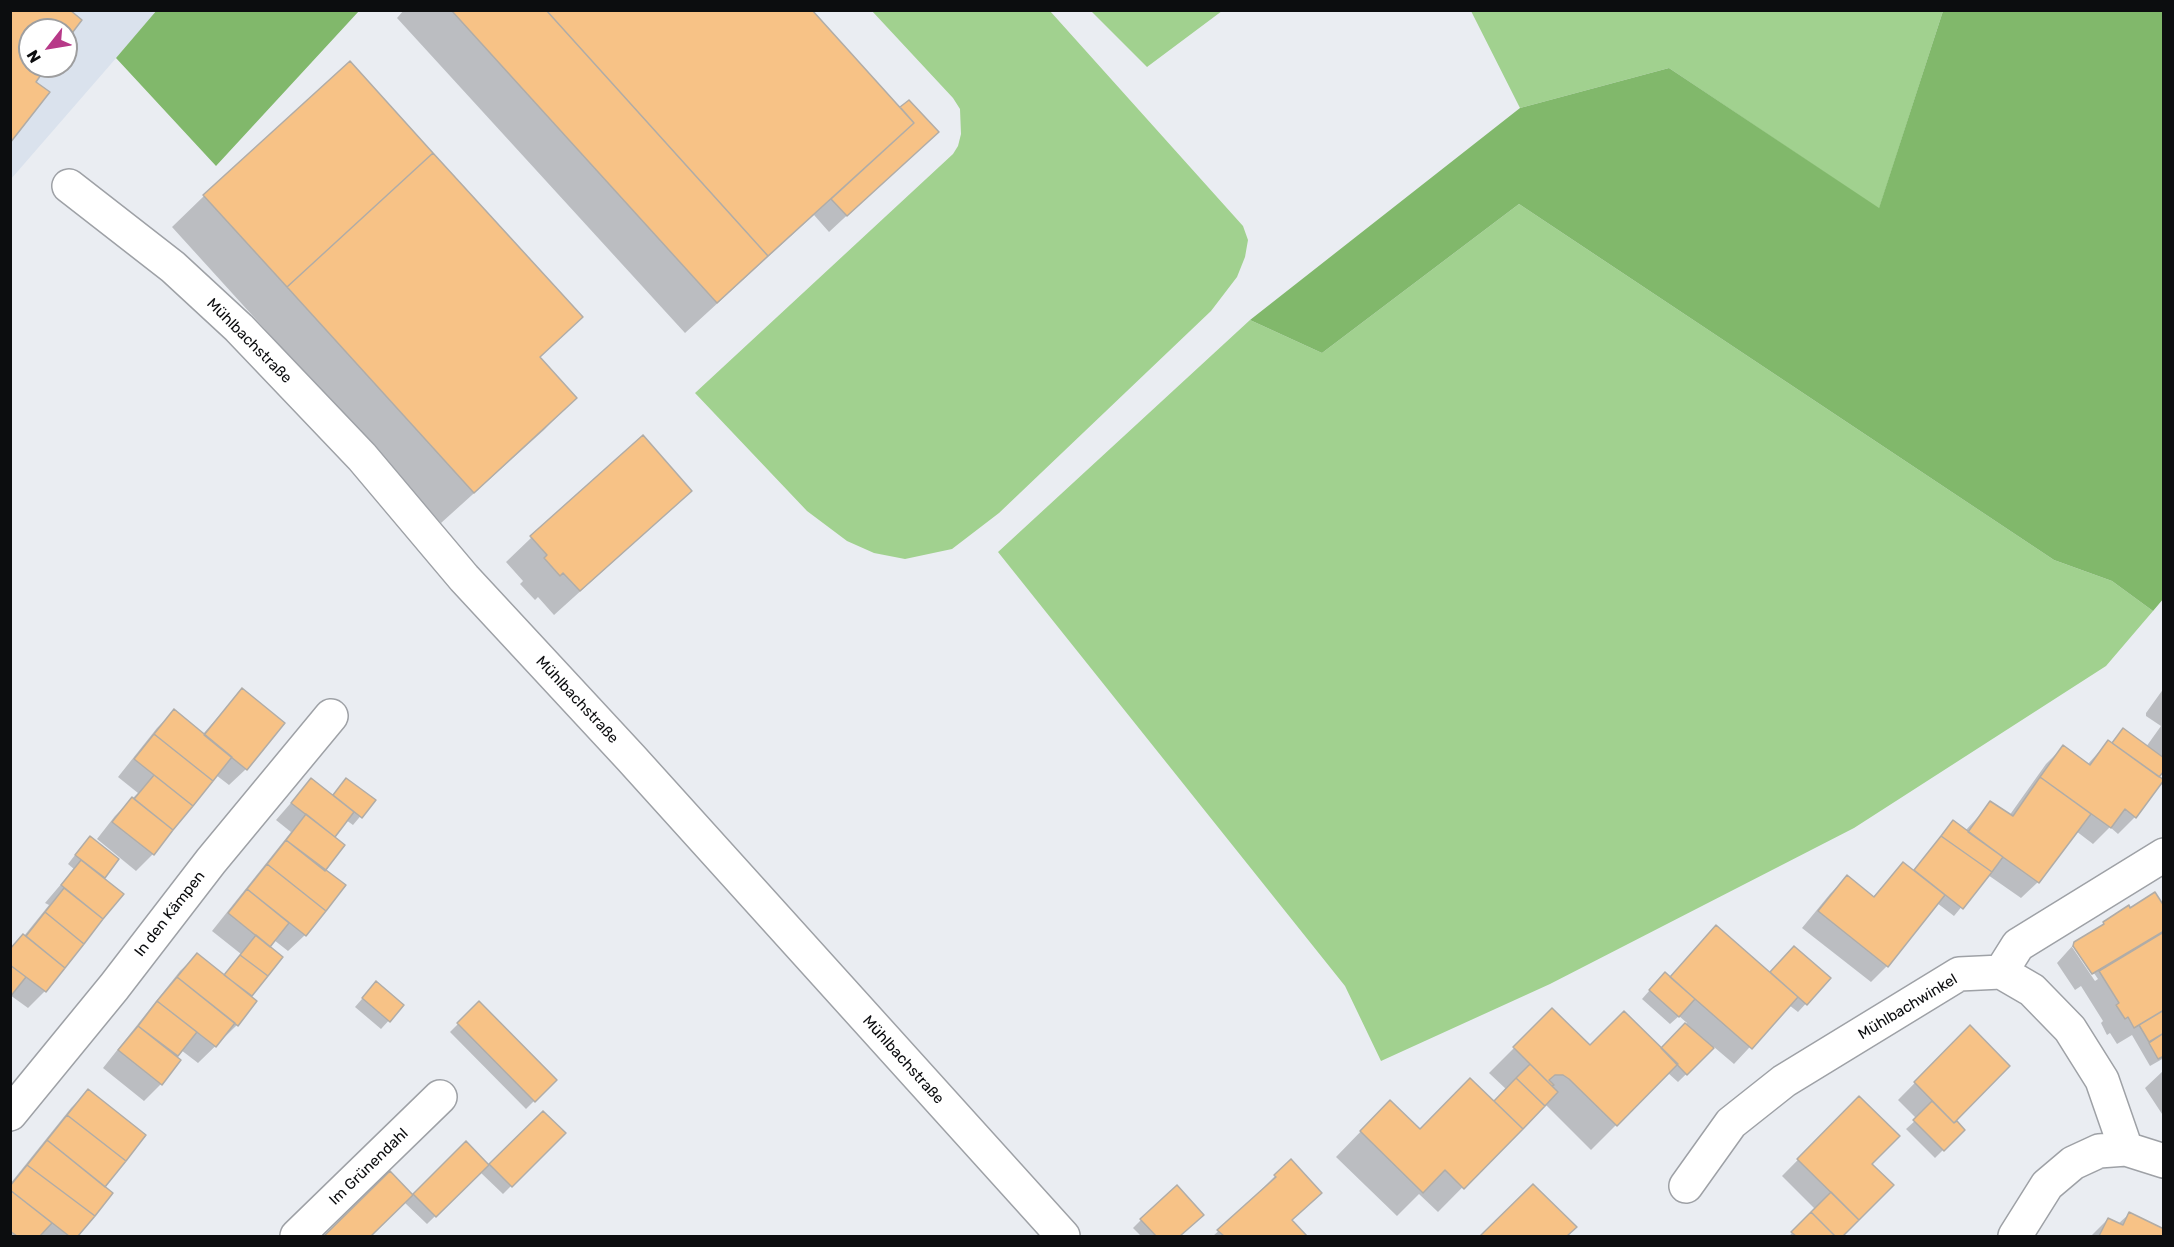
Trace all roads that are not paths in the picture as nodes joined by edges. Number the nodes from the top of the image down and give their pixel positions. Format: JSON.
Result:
{"nodes":[{"id":1,"x":69,"y":186,"type":"dead end"},
{"id":2,"x":331,"y":716,"type":"dead end"},
{"id":3,"x":2163,"y":855,"type":"edge"},
{"id":4,"x":2001,"y":972,"type":"junction"},
{"id":5,"x":440,"y":1098,"type":"dead end"},
{"id":6,"x":10,"y":1114,"type":"edge"},
{"id":7,"x":2126,"y":1149,"type":"junction"},
{"id":8,"x":2163,"y":1161,"type":"edge"},
{"id":9,"x":1686,"y":1186,"type":"dead end"},
{"id":10,"x":297,"y":1236,"type":"edge"},
{"id":11,"x":1063,"y":1236,"type":"edge"},
{"id":12,"x":2015,"y":1236,"type":"edge"}],
"edges":[{"from":1,"to":11,"type":"street","name":"Mühlbachstraße"},
{"from":2,"to":6,"type":"street","name":"In den Kämpen"},
{"from":3,"to":4,"type":"street"},
{"from":4,"to":7,"type":"street"},
{"from":4,"to":9,"type":"street","name":"Mühlbachwinkel"},
{"from":5,"to":10,"type":"street","name":"Im Grünendahl"},
{"from":7,"to":8,"type":"street"},
{"from":7,"to":12,"type":"street"}]}
